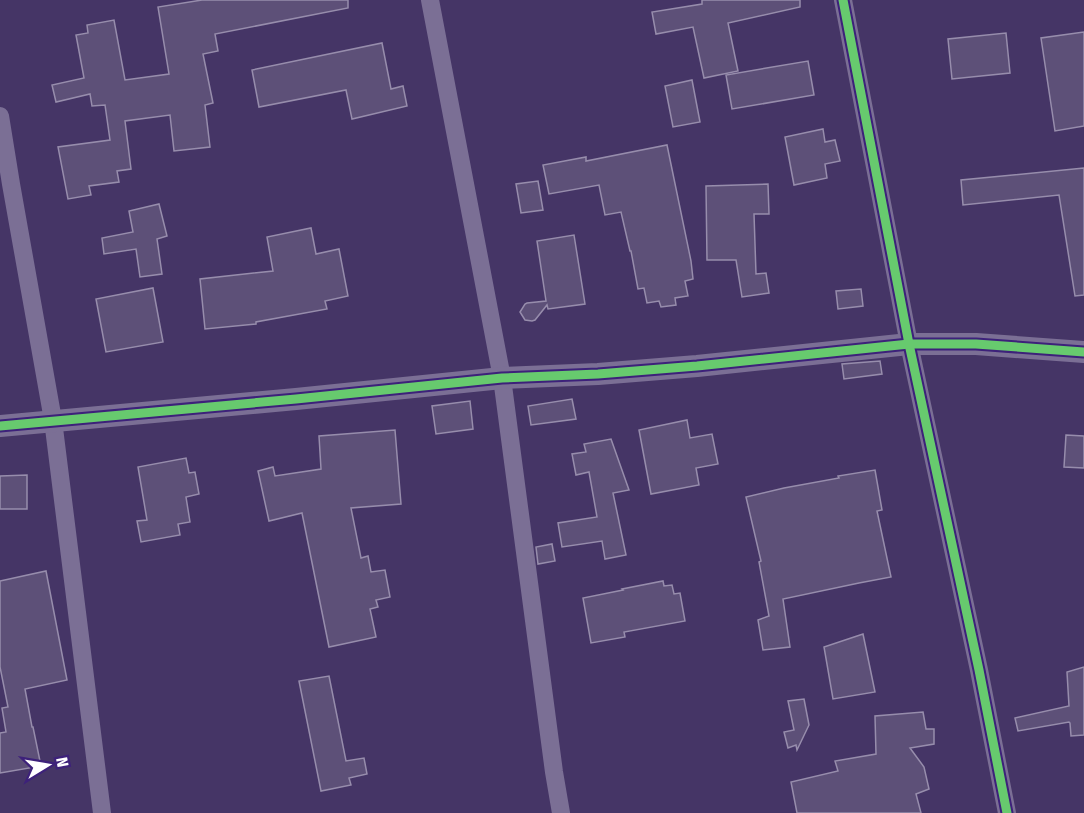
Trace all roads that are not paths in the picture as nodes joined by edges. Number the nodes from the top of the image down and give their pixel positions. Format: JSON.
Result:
{"nodes":[{"id":1,"x":430,"y":0,"type":"edge"},
{"id":2,"x":843,"y":0,"type":"edge"},
{"id":3,"x":0,"y":116,"type":"edge"},
{"id":4,"x":909,"y":344,"type":"junction"},
{"id":5,"x":1084,"y":351,"type":"edge"},
{"id":6,"x":502,"y":378,"type":"junction"},
{"id":7,"x":53,"y":420,"type":"junction"},
{"id":8,"x":0,"y":426,"type":"edge"},
{"id":9,"x":102,"y":813,"type":"edge"},
{"id":10,"x":561,"y":813,"type":"edge"},
{"id":11,"x":1007,"y":813,"type":"edge"}],
"edges":[{"from":1,"to":6,"type":"street"},
{"from":2,"to":4,"type":"street"},
{"from":3,"to":7,"type":"street"},
{"from":4,"to":5,"type":"street"},
{"from":4,"to":6,"type":"street"},
{"from":4,"to":11,"type":"street"},
{"from":6,"to":7,"type":"street"},
{"from":6,"to":10,"type":"street"},
{"from":7,"to":8,"type":"street"},
{"from":7,"to":9,"type":"street"}]}
